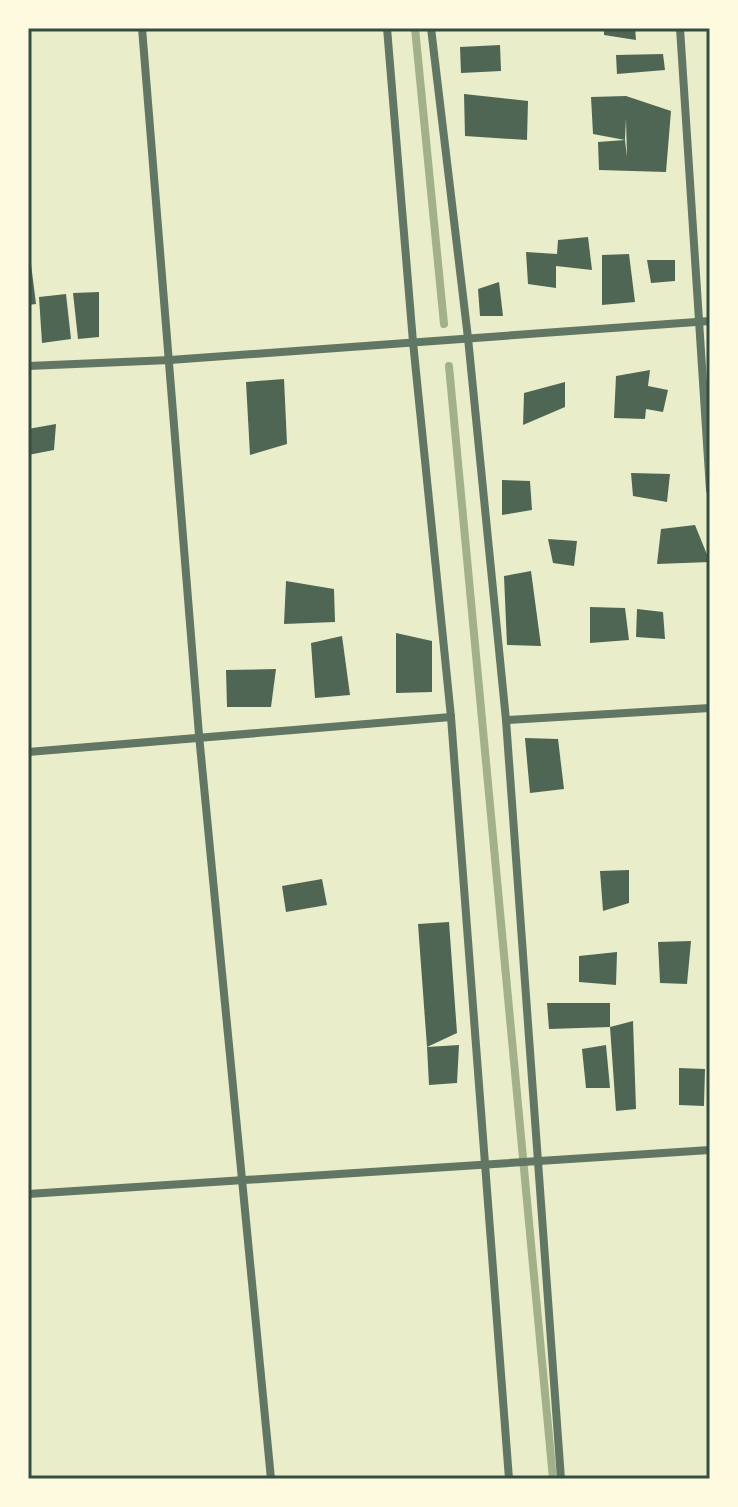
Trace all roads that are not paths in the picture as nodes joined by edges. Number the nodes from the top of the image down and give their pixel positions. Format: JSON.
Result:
{"nodes":[{"id":1,"x":142,"y":28,"type":"edge"},
{"id":2,"x":387,"y":28,"type":"edge"},
{"id":3,"x":431,"y":28,"type":"edge"},
{"id":4,"x":680,"y":28,"type":"edge"},
{"id":5,"x":706,"y":321,"type":"edge"},
{"id":6,"x":468,"y":338,"type":"junction"},
{"id":7,"x":413,"y":342,"type":"junction"},
{"id":8,"x":170,"y":360,"type":"junction"},
{"id":9,"x":28,"y":366,"type":"edge"},
{"id":10,"x":710,"y":490,"type":"edge"},
{"id":11,"x":710,"y":708,"type":"edge"},
{"id":12,"x":451,"y":717,"type":"junction"},
{"id":13,"x":506,"y":720,"type":"junction"},
{"id":14,"x":199,"y":735,"type":"junction"},
{"id":15,"x":28,"y":752,"type":"edge"},
{"id":16,"x":710,"y":1150,"type":"edge"},
{"id":17,"x":535,"y":1162,"type":"junction"},
{"id":18,"x":490,"y":1164,"type":"junction"},
{"id":19,"x":242,"y":1179,"type":"junction"},
{"id":20,"x":28,"y":1194,"type":"edge"},
{"id":21,"x":271,"y":1479,"type":"edge"},
{"id":22,"x":509,"y":1479,"type":"edge"},
{"id":23,"x":561,"y":1479,"type":"edge"}],
"edges":[{"from":1,"to":8,"type":"street"},
{"from":2,"to":7,"type":"street"},
{"from":3,"to":6,"type":"street"},
{"from":4,"to":5,"type":"street"},
{"from":5,"to":6,"type":"street"},
{"from":5,"to":10,"type":"street"},
{"from":6,"to":7,"type":"street"},
{"from":6,"to":13,"type":"street"},
{"from":7,"to":8,"type":"street"},
{"from":7,"to":12,"type":"street"},
{"from":8,"to":9,"type":"street"},
{"from":8,"to":14,"type":"street"},
{"from":11,"to":13,"type":"street"},
{"from":12,"to":14,"type":"street"},
{"from":12,"to":18,"type":"street"},
{"from":13,"to":17,"type":"street"},
{"from":14,"to":15,"type":"street"},
{"from":14,"to":19,"type":"street"},
{"from":16,"to":17,"type":"street"},
{"from":17,"to":18,"type":"street"},
{"from":17,"to":23,"type":"street"},
{"from":18,"to":19,"type":"street"},
{"from":18,"to":22,"type":"street"},
{"from":19,"to":20,"type":"street"},
{"from":19,"to":21,"type":"street"}]}
